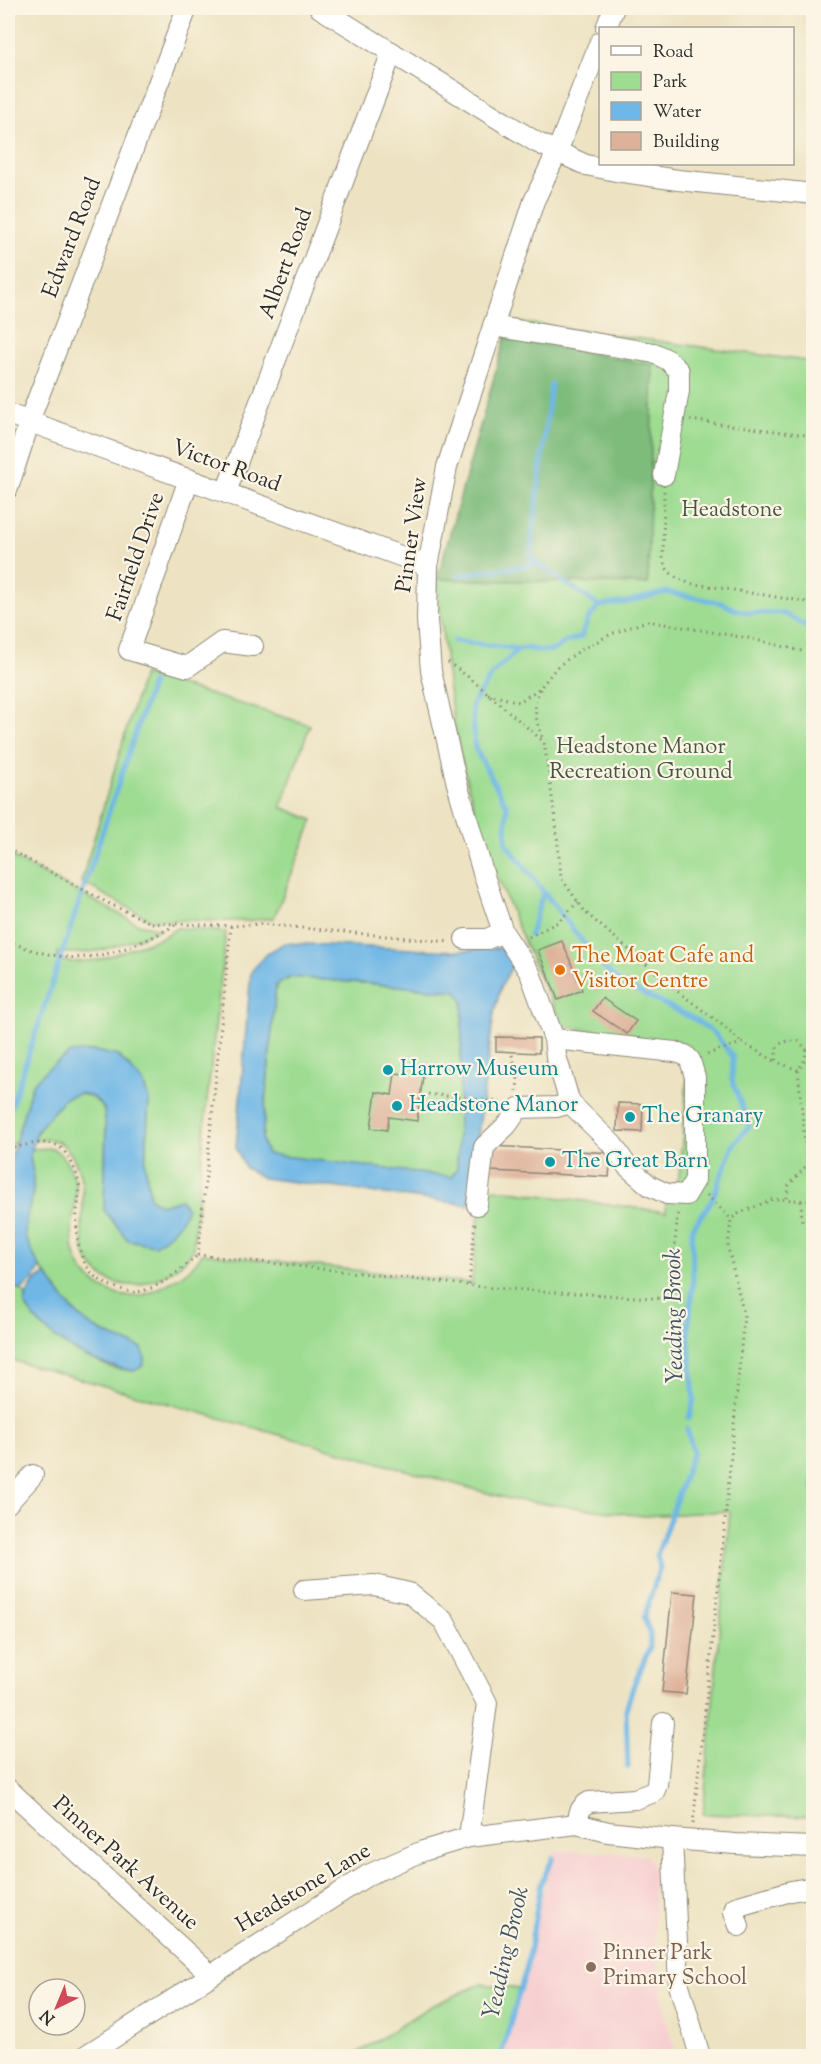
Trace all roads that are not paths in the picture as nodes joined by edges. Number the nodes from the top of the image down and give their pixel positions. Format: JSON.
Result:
{"nodes":[{"id":1,"x":187,"y":8,"type":"edge"},
{"id":2,"x":320,"y":8,"type":"edge"},
{"id":3,"x":614,"y":8,"type":"edge"},
{"id":4,"x":606,"y":27,"type":"edge"},
{"id":5,"x":599,"y":45,"type":"edge"},
{"id":6,"x":392,"y":52,"type":"junction"},
{"id":7,"x":557,"y":152,"type":"junction"},
{"id":8,"x":813,"y":194,"type":"edge"},
{"id":9,"x":493,"y":326,"type":"junction"},
{"id":10,"x":8,"y":414,"type":"edge"},
{"id":11,"x":31,"y":422,"type":"junction"},
{"id":12,"x":664,"y":475,"type":"road end"},
{"id":13,"x":189,"y":479,"type":"junction"},
{"id":14,"x":8,"y":488,"type":"edge"},
{"id":15,"x":226,"y":492,"type":"junction"},
{"id":16,"x":428,"y":566,"type":"junction"},
{"id":17,"x":253,"y":646,"type":"dead end"},
{"id":18,"x":506,"y":938,"type":"junction"},
{"id":19,"x":465,"y":939,"type":"road end"},
{"id":20,"x":554,"y":1039,"type":"junction"},
{"id":21,"x":570,"y":1103,"type":"junction"},
{"id":22,"x":477,"y":1205,"type":"road end"},
{"id":23,"x":33,"y":1475,"type":"dead end"},
{"id":24,"x":8,"y":1503,"type":"edge"},
{"id":25,"x":304,"y":1590,"type":"dead end"},
{"id":26,"x":663,"y":1723,"type":"dead end"},
{"id":27,"x":8,"y":1789,"type":"edge"},
{"id":28,"x":578,"y":1824,"type":"junction"},
{"id":29,"x":469,"y":1837,"type":"junction"},
{"id":30,"x":675,"y":1839,"type":"junction"},
{"id":31,"x":813,"y":1849,"type":"edge"},
{"id":32,"x":813,"y":1887,"type":"edge"},
{"id":33,"x":739,"y":1926,"type":"dead end"},
{"id":34,"x":211,"y":1974,"type":"junction"},
{"id":35,"x":85,"y":2056,"type":"edge"},
{"id":36,"x":700,"y":2056,"type":"edge"}],
"edges":[{"from":1,"to":11,"type":"street","name":"Edward Road"},
{"from":2,"to":6,"type":"street"},
{"from":3,"to":4,"type":"street"},
{"from":5,"to":7,"type":"street","name":"Pinner View"},
{"from":6,"to":7,"type":"street"},
{"from":6,"to":15,"type":"street","name":"Albert Road"},
{"from":7,"to":8,"type":"street"},
{"from":7,"to":9,"type":"street","name":"Pinner View"},
{"from":9,"to":12,"type":"street"},
{"from":9,"to":16,"type":"street","name":"Pinner View"},
{"from":10,"to":11,"type":"street","name":"Victor Road"},
{"from":11,"to":13,"type":"street","name":"Victor Road"},
{"from":11,"to":14,"type":"street","name":"Edward Road"},
{"from":13,"to":15,"type":"street","name":"Victor Road"},
{"from":13,"to":17,"type":"street","name":"Fairfield Drive"},
{"from":15,"to":16,"type":"street","name":"Victor Road"},
{"from":16,"to":18,"type":"street","name":"Pinner View"},
{"from":18,"to":19,"type":"street"},
{"from":18,"to":20,"type":"street","name":"Pinner View"},
{"from":20,"to":21,"type":"street","name":"Pinner View"},
{"from":20,"to":21,"type":"street"},
{"from":21,"to":22,"type":"street"},
{"from":23,"to":24,"type":"street"},
{"from":25,"to":29,"type":"street"},
{"from":26,"to":28,"type":"street"},
{"from":27,"to":34,"type":"street","name":"Pinner Park Avenue"},
{"from":28,"to":29,"type":"street","name":"Headstone Lane"},
{"from":28,"to":30,"type":"street","name":"Headstone Lane"},
{"from":29,"to":34,"type":"street","name":"Headstone Lane"},
{"from":30,"to":31,"type":"street","name":"Headstone Lane"},
{"from":30,"to":36,"type":"street"},
{"from":32,"to":33,"type":"street"},
{"from":34,"to":35,"type":"street","name":"Headstone Lane"}]}
